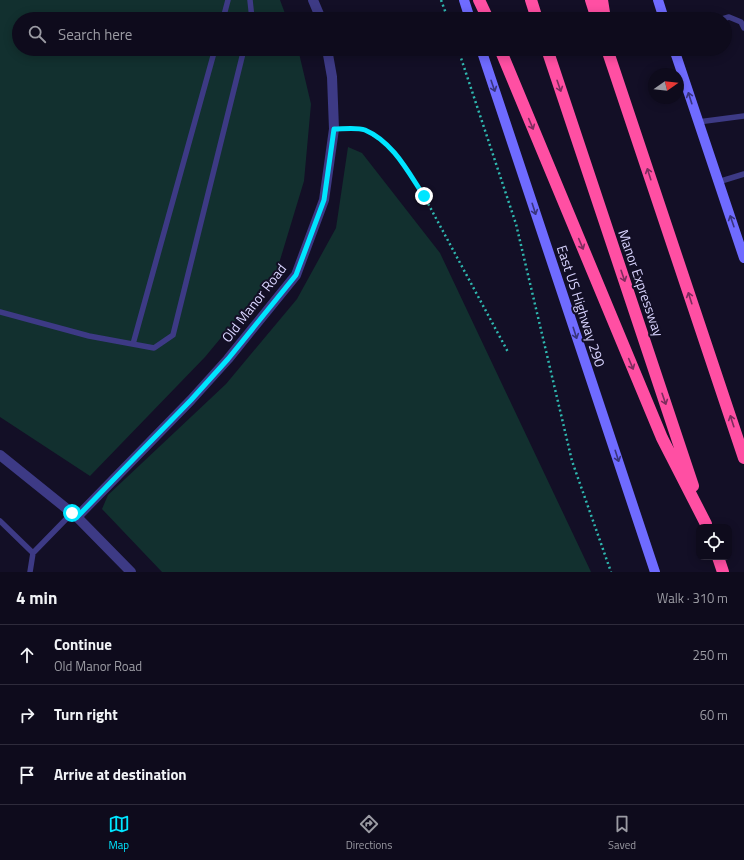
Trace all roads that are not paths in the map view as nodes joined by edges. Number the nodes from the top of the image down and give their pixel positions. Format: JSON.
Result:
{"nodes":[{"id":1,"x":228,"y":0,"type":"edge"},
{"id":2,"x":250,"y":0,"type":"edge"},
{"id":3,"x":313,"y":0,"type":"edge"},
{"id":4,"x":464,"y":0,"type":"edge"},
{"id":5,"x":479,"y":0,"type":"edge"},
{"id":6,"x":530,"y":0,"type":"edge"},
{"id":7,"x":591,"y":0,"type":"edge"},
{"id":8,"x":602,"y":0,"type":"edge"},
{"id":9,"x":658,"y":0,"type":"edge"},
{"id":10,"x":225,"y":12,"type":"edge"},
{"id":11,"x":251,"y":12,"type":"edge"},
{"id":12,"x":318,"y":12,"type":"edge"},
{"id":13,"x":468,"y":12,"type":"edge"},
{"id":14,"x":485,"y":12,"type":"edge"},
{"id":15,"x":534,"y":12,"type":"edge"},
{"id":16,"x":595,"y":12,"type":"edge"},
{"id":17,"x":604,"y":12,"type":"edge"},
{"id":18,"x":662,"y":12,"type":"edge"},
{"id":19,"x":732,"y":18,"type":"edge"},
{"id":20,"x":744,"y":28,"type":"edge"},
{"id":21,"x":213,"y":56,"type":"edge"},
{"id":22,"x":242,"y":56,"type":"edge"},
{"id":23,"x":328,"y":56,"type":"edge"},
{"id":24,"x":482,"y":56,"type":"edge"},
{"id":25,"x":503,"y":56,"type":"edge"},
{"id":26,"x":549,"y":56,"type":"edge"},
{"id":27,"x":610,"y":56,"type":"edge"},
{"id":28,"x":676,"y":56,"type":"edge"},
{"id":29,"x":744,"y":116,"type":"edge"},
{"id":30,"x":698,"y":122,"type":"junction"},
{"id":31,"x":744,"y":174,"type":"edge"},
{"id":32,"x":718,"y":182,"type":"junction"},
{"id":33,"x":744,"y":258,"type":"edge"},
{"id":34,"x":0,"y":312,"type":"edge"},
{"id":35,"x":134,"y":344,"type":"junction"},
{"id":36,"x":0,"y":455,"type":"edge"},
{"id":37,"x":744,"y":458,"type":"edge"},
{"id":38,"x":75,"y":515,"type":"junction"},
{"id":39,"x":0,"y":522,"type":"edge"},
{"id":40,"x":706,"y":524,"type":"edge"},
{"id":41,"x":706,"y":524,"type":"edge"},
{"id":42,"x":33,"y":554,"type":"junction"},
{"id":43,"x":719,"y":560,"type":"edge"},
{"id":44,"x":30,"y":572,"type":"edge"},
{"id":45,"x":131,"y":572,"type":"edge"},
{"id":46,"x":655,"y":572,"type":"edge"},
{"id":47,"x":723,"y":572,"type":"edge"}],
"edges":[{"from":1,"to":10,"type":"lane"},
{"from":2,"to":11,"type":"lane"},
{"from":3,"to":12,"type":"street"},
{"from":4,"to":13,"type":"main road"},
{"from":5,"to":14,"type":"highway"},
{"from":6,"to":15,"type":"highway"},
{"from":7,"to":16,"type":"highway"},
{"from":8,"to":17,"type":"highway"},
{"from":9,"to":18,"type":"main road"},
{"from":19,"to":20,"type":"lane"},
{"from":21,"to":35,"type":"lane"},
{"from":22,"to":35,"type":"lane"},
{"from":23,"to":38,"type":"street","name":"Old Manor Road"},
{"from":24,"to":46,"type":"main road","name":"East US Highway 290","one_way":true},
{"from":25,"to":40,"type":"highway","one_way":true},
{"from":26,"to":41,"type":"highway","name":"Manor Expressway","one_way":true},
{"from":37,"to":27,"type":"highway","one_way":true},
{"from":30,"to":28,"type":"main road","one_way":true},
{"from":29,"to":30,"type":"lane"},
{"from":30,"to":32,"type":"main road"},
{"from":31,"to":32,"type":"lane"},
{"from":33,"to":32,"type":"main road","one_way":true},
{"from":34,"to":35,"type":"lane"},
{"from":36,"to":38,"type":"street"},
{"from":38,"to":42,"type":"lane"},
{"from":38,"to":45,"type":"street"},
{"from":39,"to":42,"type":"lane"},
{"from":42,"to":44,"type":"lane"},
{"from":43,"to":47,"type":"highway"}]}
